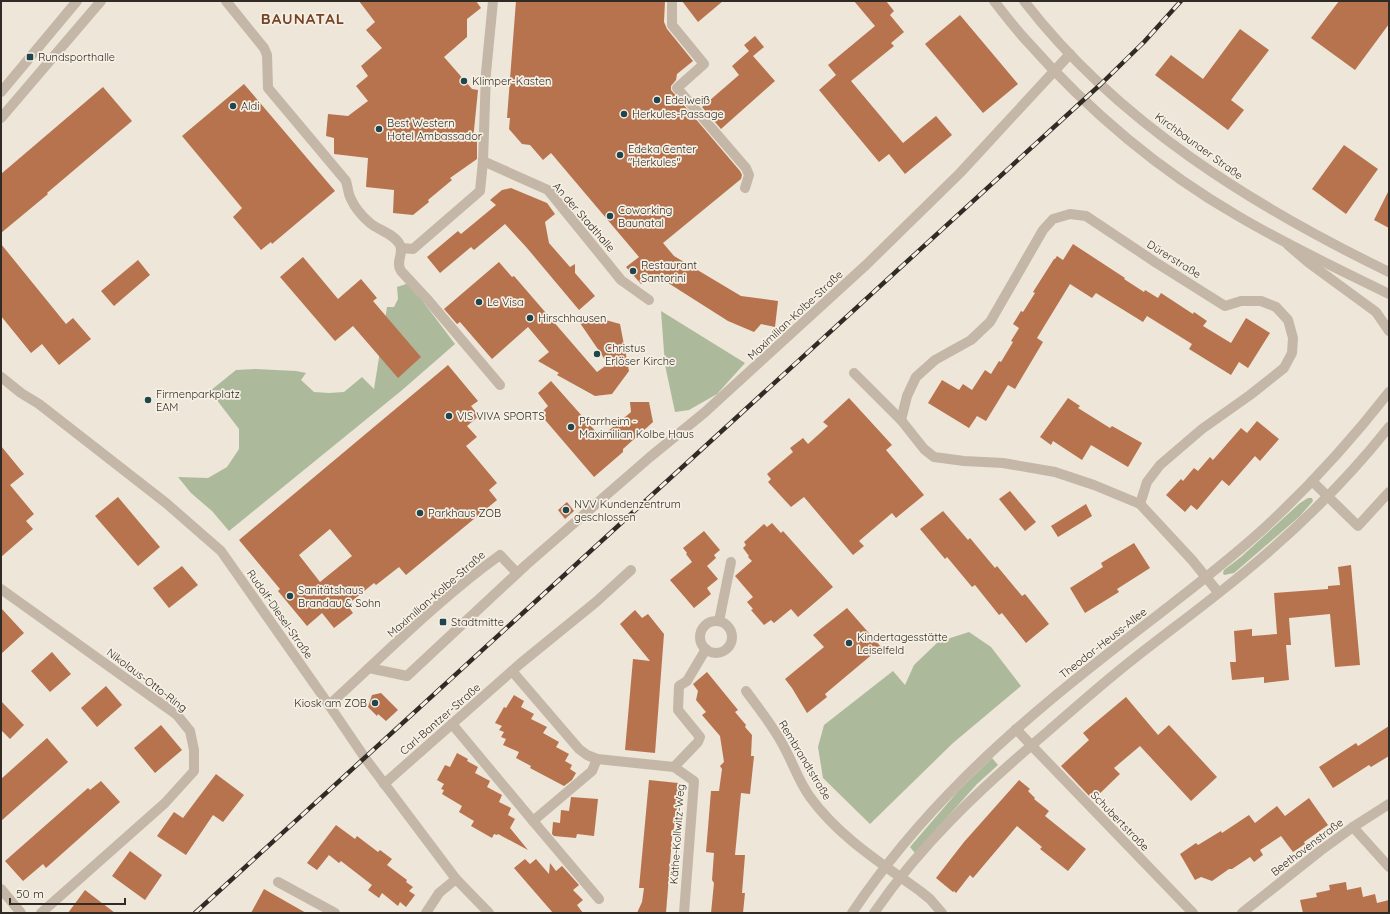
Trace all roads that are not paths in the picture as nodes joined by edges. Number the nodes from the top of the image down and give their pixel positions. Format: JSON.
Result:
{"nodes":[{"id":1,"x":77,"y":1,"type":"edge"},
{"id":2,"x":100,"y":1,"type":"edge"},
{"id":3,"x":226,"y":1,"type":"edge"},
{"id":4,"x":493,"y":1,"type":"edge"},
{"id":5,"x":672,"y":1,"type":"edge"},
{"id":6,"x":994,"y":1,"type":"edge"},
{"id":7,"x":1024,"y":1,"type":"edge"},
{"id":8,"x":1070,"y":54,"type":"junction"},
{"id":9,"x":1055,"y":71,"type":"junction"},
{"id":10,"x":1,"y":92,"type":"edge"},
{"id":11,"x":1,"y":118,"type":"edge"},
{"id":12,"x":483,"y":161,"type":"junction"},
{"id":13,"x":745,"y":188,"type":"dead end"},
{"id":14,"x":1287,"y":244,"type":"junction"},
{"id":15,"x":401,"y":248,"type":"junction"},
{"id":16,"x":1389,"y":272,"type":"edge"},
{"id":17,"x":1389,"y":294,"type":"edge"},
{"id":18,"x":649,"y":300,"type":"dead end"},
{"id":19,"x":1389,"y":331,"type":"edge"},
{"id":20,"x":854,"y":373,"type":"dead end"},
{"id":21,"x":1,"y":377,"type":"edge"},
{"id":22,"x":500,"y":385,"type":"dead end"},
{"id":23,"x":1389,"y":392,"type":"edge"},
{"id":24,"x":901,"y":420,"type":"junction"},
{"id":25,"x":1389,"y":427,"type":"edge"},
{"id":26,"x":1312,"y":481,"type":"junction"},
{"id":27,"x":1389,"y":492,"type":"edge"},
{"id":28,"x":1328,"y":496,"type":"junction"},
{"id":29,"x":1140,"y":504,"type":"junction"},
{"id":30,"x":731,"y":562,"type":"dead end"},
{"id":31,"x":631,"y":570,"type":"dead end"},
{"id":32,"x":517,"y":573,"type":"junction"},
{"id":33,"x":1206,"y":577,"type":"junction"},
{"id":34,"x":1,"y":589,"type":"edge"},
{"id":35,"x":1218,"y":592,"type":"junction"},
{"id":36,"x":720,"y":621,"type":"junction"},
{"id":37,"x":706,"y":650,"type":"junction"},
{"id":38,"x":369,"y":668,"type":"junction"},
{"id":39,"x":512,"y":671,"type":"junction"},
{"id":40,"x":746,"y":691,"type":"dead end"},
{"id":41,"x":330,"y":705,"type":"junction"},
{"id":42,"x":452,"y":724,"type":"junction"},
{"id":43,"x":1016,"y":729,"type":"junction"},
{"id":44,"x":1031,"y":746,"type":"junction"},
{"id":45,"x":597,"y":759,"type":"junction"},
{"id":46,"x":670,"y":767,"type":"junction"},
{"id":47,"x":384,"y":784,"type":"junction"},
{"id":48,"x":1389,"y":804,"type":"edge"},
{"id":49,"x":533,"y":821,"type":"junction"},
{"id":50,"x":1353,"y":828,"type":"junction"},
{"id":51,"x":885,"y":867,"type":"junction"},
{"id":52,"x":1389,"y":867,"type":"edge"},
{"id":53,"x":901,"y":877,"type":"junction"},
{"id":54,"x":456,"y":879,"type":"junction"},
{"id":55,"x":278,"y":882,"type":"dead end"},
{"id":56,"x":1,"y":889,"type":"edge"},
{"id":57,"x":599,"y":899,"type":"dead end"},
{"id":58,"x":21,"y":913,"type":"edge"},
{"id":59,"x":41,"y":913,"type":"edge"},
{"id":60,"x":335,"y":913,"type":"edge"},
{"id":61,"x":426,"y":913,"type":"edge"},
{"id":62,"x":489,"y":913,"type":"edge"},
{"id":63,"x":684,"y":913,"type":"edge"},
{"id":64,"x":852,"y":913,"type":"edge"},
{"id":65,"x":874,"y":913,"type":"edge"},
{"id":66,"x":942,"y":913,"type":"edge"},
{"id":67,"x":1193,"y":913,"type":"edge"},
{"id":68,"x":1242,"y":913,"type":"edge"}],
"edges":[{"from":1,"to":10,"type":"street"},
{"from":2,"to":11,"type":"street"},
{"from":3,"to":15,"type":"street"},
{"from":4,"to":12,"type":"street"},
{"from":5,"to":13,"type":"street"},
{"from":6,"to":9,"type":"street"},
{"from":7,"to":8,"type":"street","name":"Kirchbaunaer Straße"},
{"from":8,"to":9,"type":"street","name":"Maximilian-Kolbe-Straße"},
{"from":8,"to":16,"type":"street","name":"Kirchbaunaer Straße"},
{"from":9,"to":14,"type":"street"},
{"from":9,"to":32,"type":"street","name":"Maximilian-Kolbe-Straße"},
{"from":12,"to":15,"type":"street"},
{"from":12,"to":18,"type":"street","name":"An der Stadthalle"},
{"from":14,"to":17,"type":"street"},
{"from":14,"to":19,"type":"street"},
{"from":15,"to":22,"type":"street"},
{"from":20,"to":24,"type":"street"},
{"from":21,"to":41,"type":"street","name":"Rudolf-Diesel-Straße"},
{"from":23,"to":26,"type":"street","name":"Theodor-Heuss-Allee"},
{"from":24,"to":29,"type":"street"},
{"from":24,"to":29,"type":"street","name":"Dürerstraße"},
{"from":25,"to":28,"type":"street"},
{"from":26,"to":28,"type":"street"},
{"from":26,"to":33,"type":"street","name":"Theodor-Heuss-Allee"},
{"from":27,"to":28,"type":"street"},
{"from":28,"to":35,"type":"street"},
{"from":29,"to":33,"type":"street"},
{"from":30,"to":36,"type":"street"},
{"from":31,"to":39,"type":"street","name":"Carl-Bantzer-Straße"},
{"from":32,"to":38,"type":"street","name":"Maximilian-Kolbe-Straße"},
{"from":32,"to":38,"type":"street","name":"Maximilian-Kolbe-Straße"},
{"from":33,"to":35,"type":"street"},
{"from":33,"to":43,"type":"street","name":"Theodor-Heuss-Allee"},
{"from":34,"to":59,"type":"street","name":"Nikolaus-Otto-Ring"},
{"from":35,"to":44,"type":"street"},
{"from":36,"to":37,"type":"street"},
{"from":36,"to":37,"type":"street"},
{"from":37,"to":46,"type":"street"},
{"from":38,"to":41,"type":"street","name":"Maximilian-Kolbe-Straße"},
{"from":39,"to":42,"type":"street","name":"Carl-Bantzer-Straße"},
{"from":39,"to":45,"type":"street"},
{"from":40,"to":51,"type":"street","name":"Rembrandtstraße"},
{"from":41,"to":47,"type":"street","name":"Rudolf-Diesel-Straße"},
{"from":42,"to":47,"type":"street","name":"Carl-Bantzer-Straße"},
{"from":42,"to":49,"type":"street"},
{"from":43,"to":44,"type":"street"},
{"from":43,"to":51,"type":"street","name":"Theodor-Heuss-Allee"},
{"from":44,"to":53,"type":"street"},
{"from":44,"to":67,"type":"street","name":"Schubertstraße"},
{"from":45,"to":46,"type":"street"},
{"from":45,"to":49,"type":"street"},
{"from":46,"to":63,"type":"street","name":"Käthe-Kollwitz-Weg"},
{"from":47,"to":54,"type":"street","name":"Rudolf-Diesel-Straße"},
{"from":48,"to":50,"type":"street","name":"Beethovenstraße"},
{"from":49,"to":57,"type":"street"},
{"from":50,"to":52,"type":"street"},
{"from":50,"to":68,"type":"street","name":"Beethovenstraße"},
{"from":51,"to":53,"type":"street"},
{"from":51,"to":64,"type":"street","name":"Theodor-Heuss-Allee"},
{"from":53,"to":65,"type":"street"},
{"from":53,"to":66,"type":"street"},
{"from":54,"to":61,"type":"street"},
{"from":54,"to":62,"type":"street","name":"Rudolf-Diesel-Straße"},
{"from":55,"to":60,"type":"street"},
{"from":56,"to":58,"type":"street"}]}
